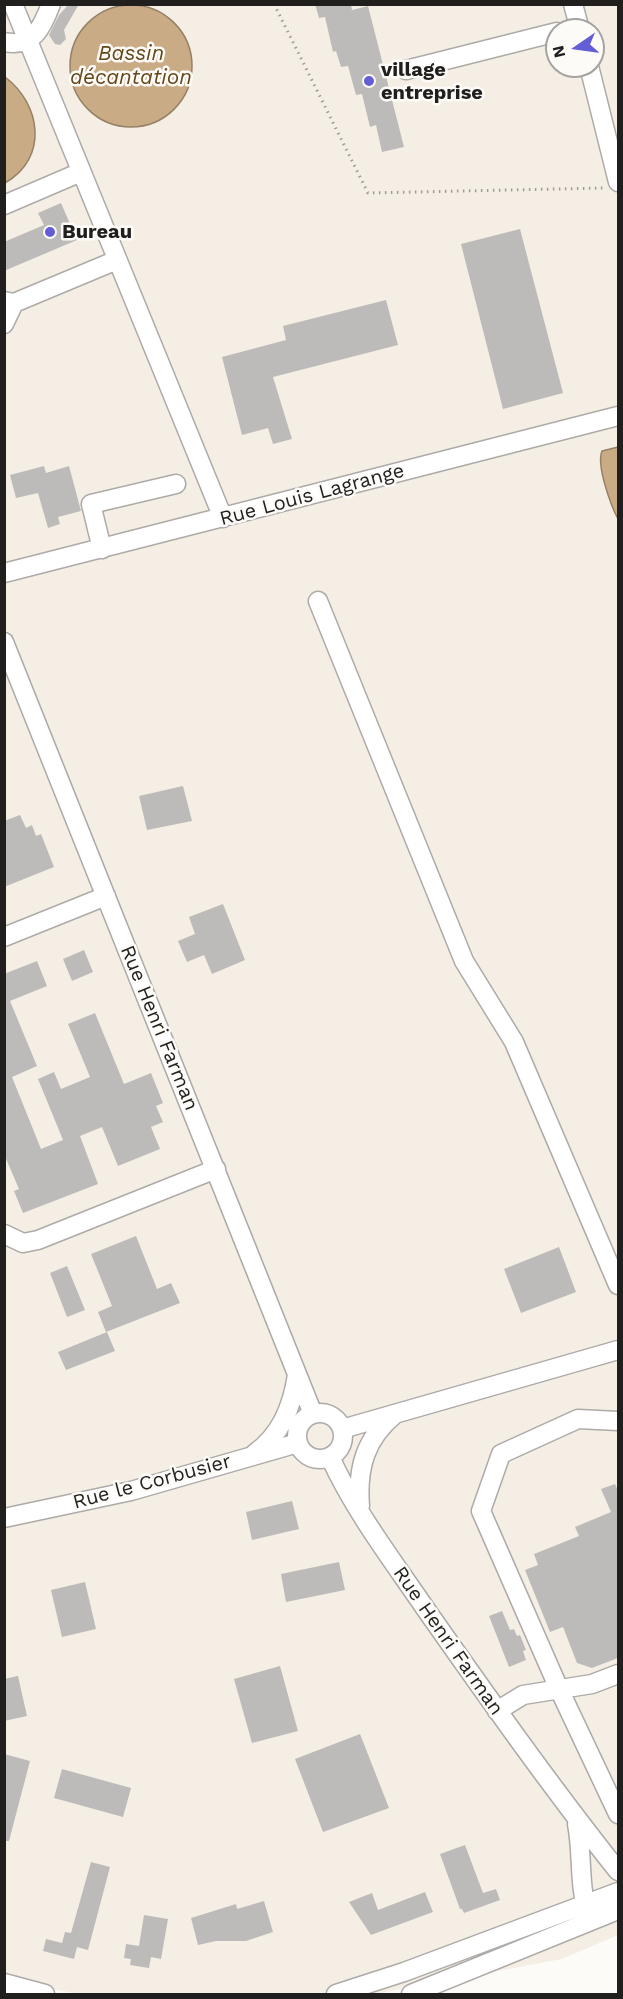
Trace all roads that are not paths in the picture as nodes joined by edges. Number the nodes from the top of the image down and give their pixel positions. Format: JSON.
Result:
{"nodes":[{"id":1,"x":13,"y":4,"type":"edge"},
{"id":2,"x":51,"y":4,"type":"edge"},
{"id":3,"x":545,"y":35,"type":"edge"},
{"id":4,"x":28,"y":41,"type":"junction"},
{"id":5,"x":4,"y":42,"type":"edge"},
{"id":6,"x":406,"y":70,"type":"dead end"},
{"id":7,"x":591,"y":78,"type":"edge"},
{"id":8,"x":81,"y":172,"type":"junction"},
{"id":9,"x":613,"y":185,"type":"edge"},
{"id":10,"x":4,"y":205,"type":"edge"},
{"id":11,"x":117,"y":260,"type":"junction"},
{"id":12,"x":9,"y":302,"type":"edge"},
{"id":13,"x":4,"y":324,"type":"edge"},
{"id":14,"x":618,"y":416,"type":"edge"},
{"id":15,"x":176,"y":484,"type":"dead end"},
{"id":16,"x":222,"y":518,"type":"junction"},
{"id":17,"x":102,"y":549,"type":"junction"},
{"id":18,"x":4,"y":573,"type":"edge"},
{"id":19,"x":318,"y":601,"type":"dead end"},
{"id":20,"x":4,"y":642,"type":"edge"},
{"id":21,"x":106,"y":896,"type":"junction"},
{"id":22,"x":4,"y":937,"type":"edge"},
{"id":23,"x":216,"y":1169,"type":"junction"},
{"id":24,"x":4,"y":1234,"type":"edge"},
{"id":25,"x":618,"y":1285,"type":"edge"},
{"id":26,"x":618,"y":1350,"type":"edge"},
{"id":27,"x":297,"y":1374,"type":"junction"},
{"id":28,"x":397,"y":1413,"type":"junction"},
{"id":29,"x":313,"y":1414,"type":"junction"},
{"id":30,"x":618,"y":1421,"type":"edge"},
{"id":31,"x":342,"y":1429,"type":"junction"},
{"id":32,"x":298,"y":1443,"type":"junction"},
{"id":33,"x":250,"y":1456,"type":"junction"},
{"id":34,"x":330,"y":1457,"type":"junction"},
{"id":35,"x":361,"y":1512,"type":"junction"},
{"id":36,"x":4,"y":1518,"type":"edge"},
{"id":37,"x":618,"y":1674,"type":"edge"},
{"id":38,"x":559,"y":1689,"type":"junction"},
{"id":39,"x":497,"y":1711,"type":"junction"},
{"id":40,"x":618,"y":1814,"type":"edge"},
{"id":41,"x":576,"y":1819,"type":"junction"},
{"id":42,"x":618,"y":1871,"type":"edge"},
{"id":43,"x":618,"y":1892,"type":"edge"},
{"id":44,"x":618,"y":1910,"type":"edge"},
{"id":45,"x":588,"y":1912,"type":"junction"},
{"id":46,"x":404,"y":1972,"type":"junction"},
{"id":47,"x":4,"y":1983,"type":"edge"},
{"id":48,"x":411,"y":1994,"type":"edge"},
{"id":49,"x":45,"y":1995,"type":"edge"},
{"id":50,"x":336,"y":1995,"type":"edge"}],
"edges":[{"from":1,"to":4,"type":"street"},
{"from":2,"to":4,"type":"street"},
{"from":3,"to":6,"type":"street"},
{"from":4,"to":5,"type":"street"},
{"from":4,"to":8,"type":"street"},
{"from":7,"to":9,"type":"street"},
{"from":8,"to":10,"type":"street"},
{"from":8,"to":11,"type":"street"},
{"from":11,"to":12,"type":"street"},
{"from":11,"to":16,"type":"street"},
{"from":12,"to":13,"type":"street"},
{"from":14,"to":16,"type":"street","name":"Rue Louis Lagrange"},
{"from":15,"to":17,"type":"street"},
{"from":16,"to":17,"type":"street","name":"Rue Louis Lagrange"},
{"from":17,"to":18,"type":"street","name":"Rue Louis Lagrange"},
{"from":19,"to":25,"type":"street"},
{"from":20,"to":21,"type":"street","name":"Rue Henri Farman"},
{"from":21,"to":22,"type":"street"},
{"from":21,"to":23,"type":"street","name":"Rue Henri Farman"},
{"from":23,"to":24,"type":"street"},
{"from":23,"to":27,"type":"street","name":"Rue Henri Farman"},
{"from":26,"to":28,"type":"street"},
{"from":27,"to":29,"type":"street","name":"Rue Henri Farman"},
{"from":27,"to":33,"type":"street"},
{"from":28,"to":31,"type":"street"},
{"from":28,"to":35,"type":"street"},
{"from":29,"to":31,"type":"street"},
{"from":29,"to":32,"type":"street"},
{"from":30,"to":38,"type":"street"},
{"from":31,"to":34,"type":"street"},
{"from":32,"to":33,"type":"street","name":"Rue le Corbusier"},
{"from":32,"to":34,"type":"street"},
{"from":33,"to":36,"type":"street","name":"Rue le Corbusier"},
{"from":34,"to":35,"type":"street","name":"Rue Henri Farman"},
{"from":35,"to":39,"type":"street","name":"Rue Henri Farman"},
{"from":37,"to":38,"type":"street"},
{"from":38,"to":39,"type":"street"},
{"from":38,"to":40,"type":"street"},
{"from":39,"to":41,"type":"street","name":"Rue Henri Farman"},
{"from":41,"to":42,"type":"street","name":"Rue Henri Farman"},
{"from":41,"to":45,"type":"street","name":"Rue Henri Farman"},
{"from":43,"to":45,"type":"street"},
{"from":44,"to":45,"type":"street"},
{"from":45,"to":46,"type":"street"},
{"from":45,"to":48,"type":"street"},
{"from":46,"to":48,"type":"street"},
{"from":46,"to":50,"type":"street"},
{"from":47,"to":49,"type":"street"}]}
